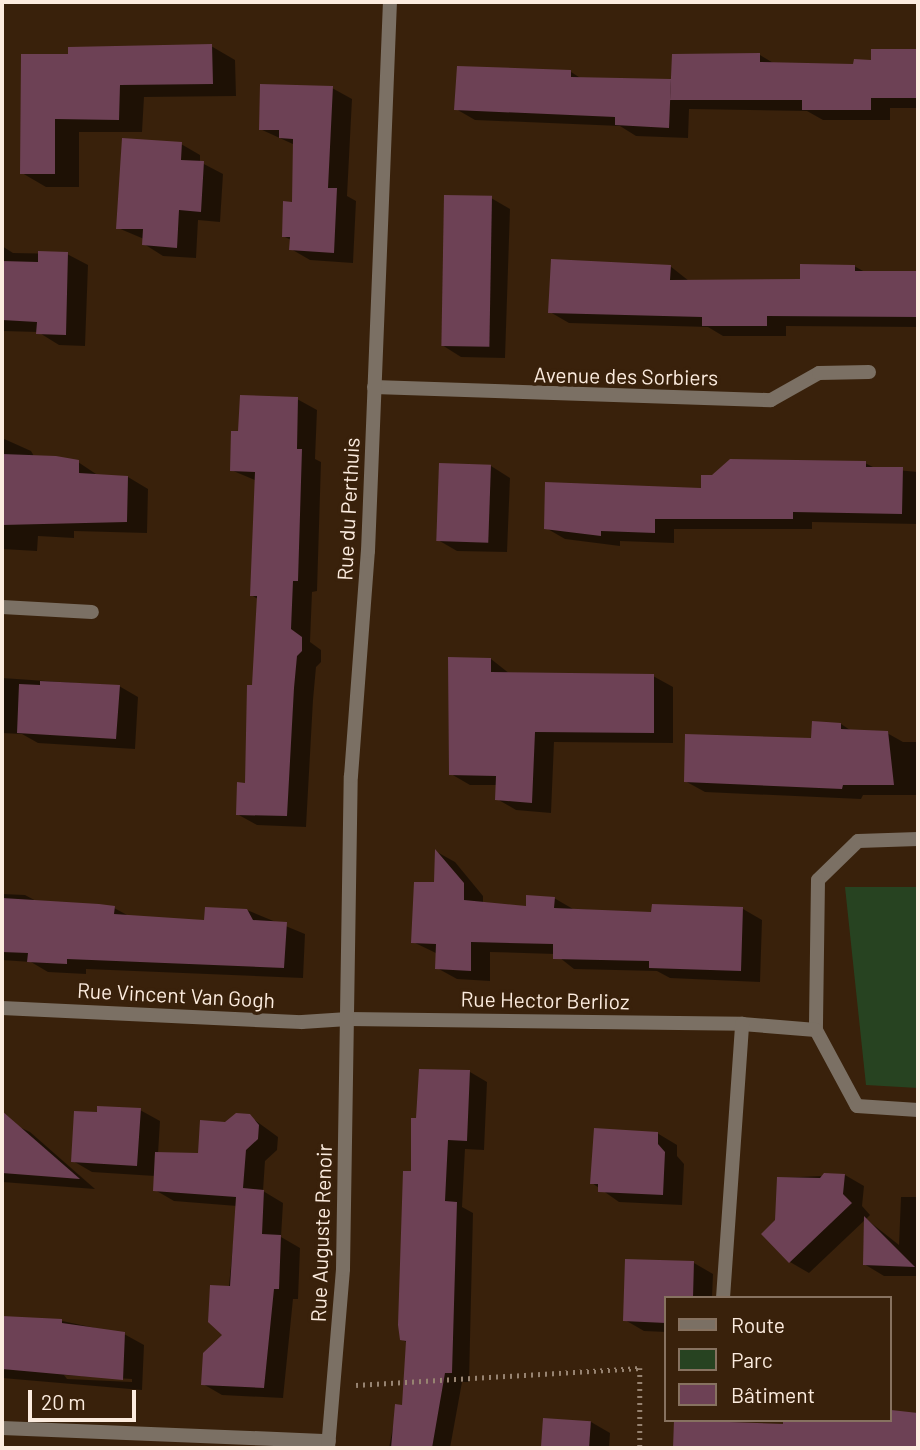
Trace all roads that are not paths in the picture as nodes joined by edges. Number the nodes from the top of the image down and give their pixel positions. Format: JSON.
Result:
{"nodes":[{"id":1,"x":390,"y":2,"type":"edge"},
{"id":2,"x":869,"y":372,"type":"dead end"},
{"id":3,"x":374,"y":387,"type":"junction"},
{"id":4,"x":2,"y":607,"type":"edge"},
{"id":5,"x":92,"y":612,"type":"dead end"},
{"id":6,"x":918,"y":839,"type":"edge"},
{"id":7,"x":2,"y":1008,"type":"edge"},
{"id":8,"x":348,"y":1019,"type":"junction"},
{"id":9,"x":742,"y":1024,"type":"junction"},
{"id":10,"x":816,"y":1030,"type":"junction"},
{"id":11,"x":918,"y":1110,"type":"edge"},
{"id":12,"x":723,"y":1296,"type":"edge"},
{"id":13,"x":2,"y":1428,"type":"edge"},
{"id":14,"x":328,"y":1445,"type":"edge"}],
"edges":[{"from":1,"to":3,"type":"street","name":"Rue du Perthuis"},
{"from":2,"to":3,"type":"street","name":"Avenue des Sorbiers"},
{"from":3,"to":8,"type":"street","name":"Rue du Perthuis"},
{"from":4,"to":5,"type":"street"},
{"from":6,"to":10,"type":"street"},
{"from":7,"to":8,"type":"street","name":"Rue Vincent Van Gogh"},
{"from":8,"to":9,"type":"street","name":"Rue Hector Berlioz"},
{"from":8,"to":14,"type":"street","name":"Rue Auguste Renoir"},
{"from":9,"to":10,"type":"street","name":"Rue Hector Berlioz"},
{"from":9,"to":12,"type":"street"},
{"from":10,"to":11,"type":"street"},
{"from":13,"to":14,"type":"street"}]}
